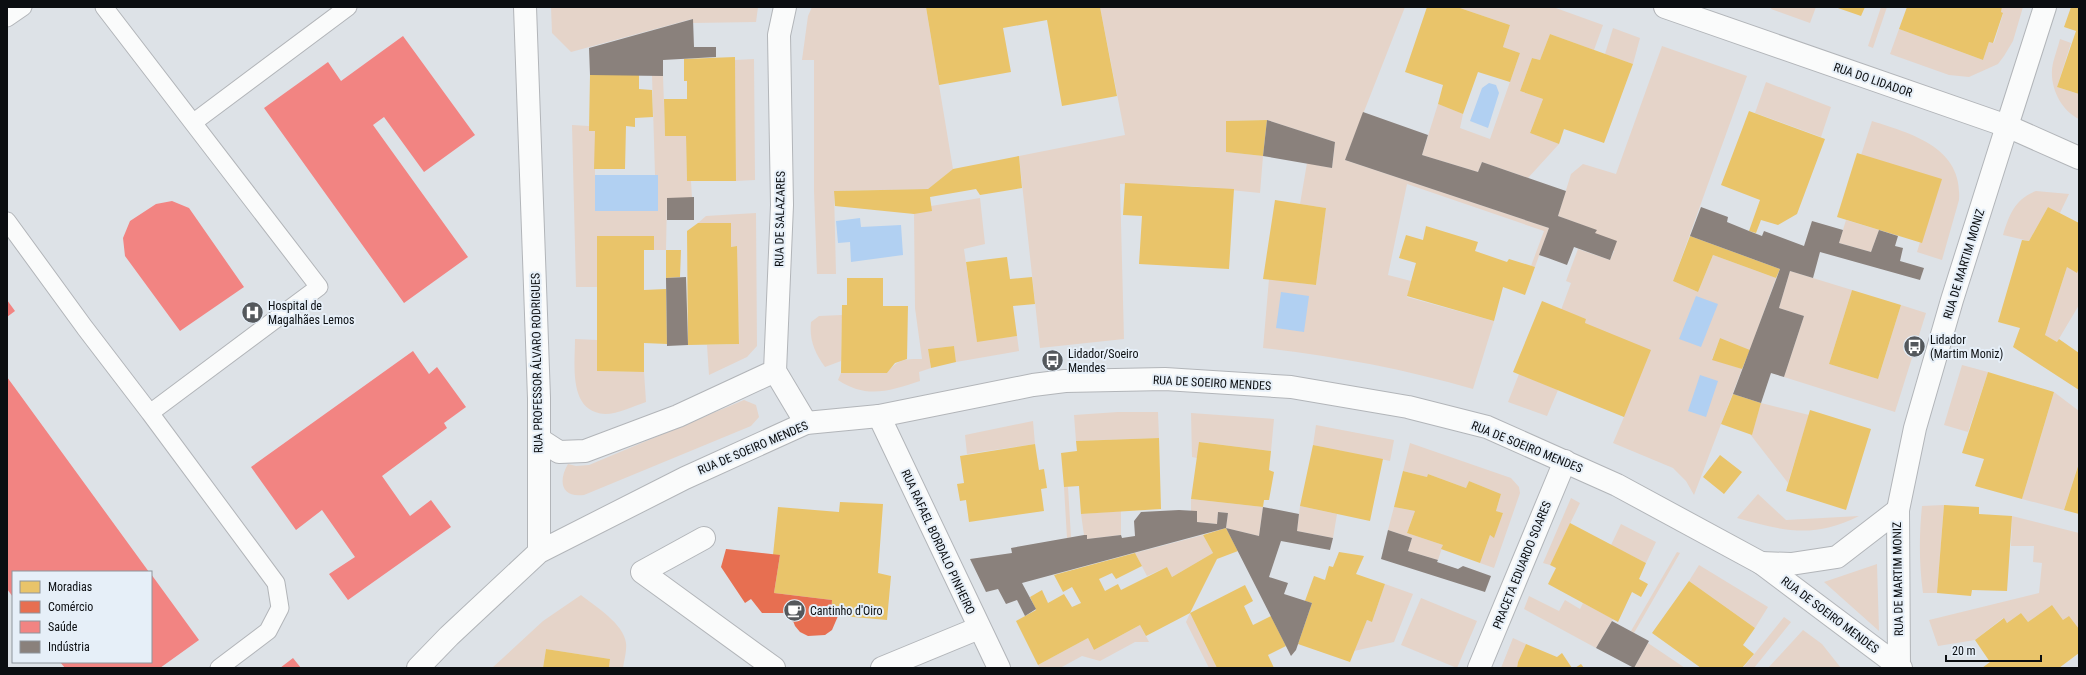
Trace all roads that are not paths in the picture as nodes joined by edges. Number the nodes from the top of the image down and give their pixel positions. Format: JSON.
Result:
{"nodes":[{"id":1,"x":23,"y":7,"type":"edge"},
{"id":2,"x":104,"y":7,"type":"edge"},
{"id":3,"x":348,"y":7,"type":"edge"},
{"id":4,"x":525,"y":7,"type":"edge"},
{"id":5,"x":785,"y":7,"type":"edge"},
{"id":6,"x":1665,"y":7,"type":"edge"},
{"id":7,"x":2045,"y":7,"type":"edge"},
{"id":8,"x":7,"y":18,"type":"edge"},
{"id":9,"x":194,"y":122,"type":"junction"},
{"id":10,"x":2007,"y":126,"type":"junction"},
{"id":11,"x":2079,"y":158,"type":"edge"},
{"id":12,"x":7,"y":221,"type":"edge"},
{"id":13,"x":775,"y":371,"type":"junction"},
{"id":14,"x":150,"y":413,"type":"junction"},
{"id":15,"x":879,"y":416,"type":"junction"},
{"id":16,"x":806,"y":423,"type":"junction"},
{"id":17,"x":539,"y":439,"type":"junction"},
{"id":18,"x":1565,"y":461,"type":"junction"},
{"id":19,"x":1898,"y":510,"type":"junction"},
{"id":20,"x":704,"y":538,"type":"dead end"},
{"id":21,"x":539,"y":552,"type":"junction"},
{"id":22,"x":1761,"y":563,"type":"junction"},
{"id":23,"x":979,"y":628,"type":"junction"},
{"id":24,"x":1900,"y":667,"type":"edge"},
{"id":25,"x":219,"y":668,"type":"edge"},
{"id":26,"x":418,"y":668,"type":"edge"},
{"id":27,"x":774,"y":668,"type":"edge"},
{"id":28,"x":882,"y":668,"type":"edge"},
{"id":29,"x":999,"y":668,"type":"edge"},
{"id":30,"x":1479,"y":668,"type":"edge"}],
"edges":[{"from":1,"to":8,"type":"lane"},
{"from":2,"to":9,"type":"lane"},
{"from":3,"to":9,"type":"lane"},
{"from":4,"to":17,"type":"street","name":"RUA PROFESSOR ÁLVARO RODRIGUES"},
{"from":5,"to":13,"type":"street","name":"RUA DE SALAZARES"},
{"from":6,"to":10,"type":"street","name":"RUA DO LIDADOR"},
{"from":7,"to":10,"type":"street","name":"RUA DE MARTIM MONIZ"},
{"from":9,"to":14,"type":"lane"},
{"from":10,"to":11,"type":"street","name":"RUA DO LIDADOR"},
{"from":10,"to":19,"type":"street","name":"RUA DE MARTIM MONIZ"},
{"from":12,"to":14,"type":"lane"},
{"from":13,"to":16,"type":"street"},
{"from":13,"to":17,"type":"street"},
{"from":14,"to":25,"type":"lane"},
{"from":15,"to":16,"type":"street","name":"RUA DE SOEIRO MENDES"},
{"from":15,"to":18,"type":"street","name":"RUA DE SOEIRO MENDES"},
{"from":15,"to":23,"type":"street","name":"RUA RAFAEL BORDALO PINHEIRO"},
{"from":16,"to":21,"type":"street","name":"RUA DE SOEIRO MENDES"},
{"from":17,"to":21,"type":"street","name":"RUA PROFESSOR ÁLVARO RODRIGUES"},
{"from":18,"to":22,"type":"street","name":"RUA DE SOEIRO MENDES"},
{"from":18,"to":30,"type":"street","name":"PRACETA EDUARDO SOARES"},
{"from":19,"to":22,"type":"street","name":"RUA DE SOEIRO MENDES"},
{"from":19,"to":24,"type":"street","name":"RUA DE MARTIM MONIZ"},
{"from":20,"to":27,"type":"street"},
{"from":21,"to":26,"type":"street"},
{"from":22,"to":24,"type":"street","name":"RUA DE SOEIRO MENDES"},
{"from":23,"to":28,"type":"street"},
{"from":23,"to":29,"type":"street","name":"RUA RAFAEL BORDALO PINHEIRO"}]}
